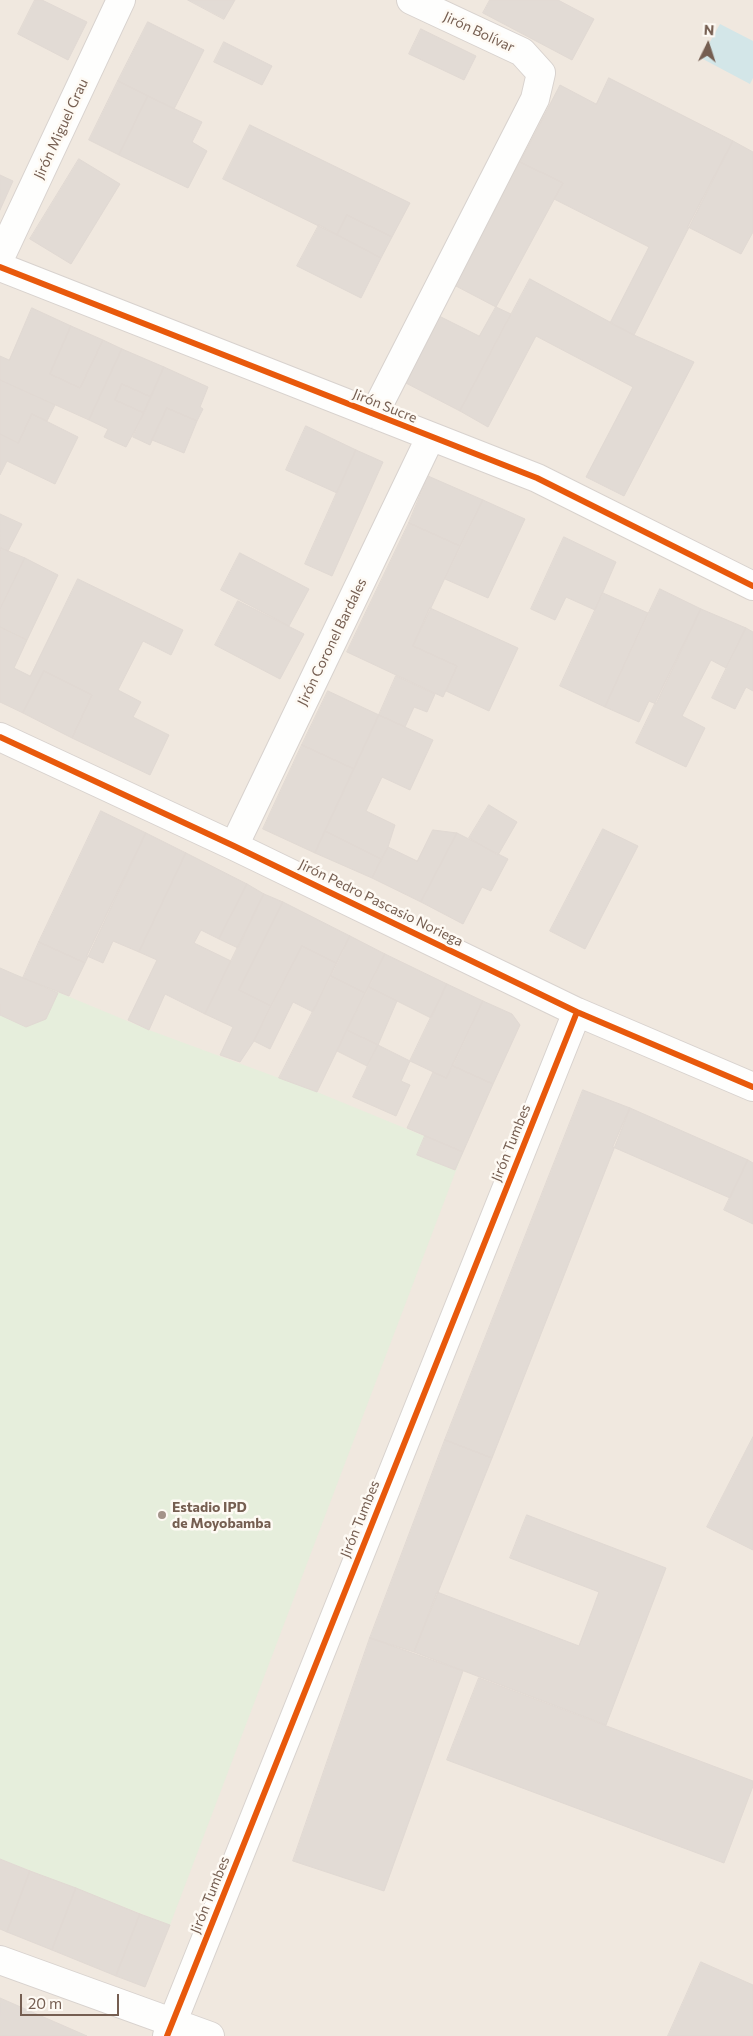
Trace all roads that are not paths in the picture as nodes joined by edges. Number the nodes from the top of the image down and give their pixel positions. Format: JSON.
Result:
{"nodes":[{"id":1,"x":121,"y":0,"type":"edge"},
{"id":2,"x":411,"y":0,"type":"edge"},
{"id":3,"x":0,"y":258,"type":"edge"},
{"id":4,"x":0,"y":267,"type":"edge"},
{"id":5,"x":374,"y":414,"type":"junction"},
{"id":6,"x":430,"y":438,"type":"junction"},
{"id":7,"x":753,"y":586,"type":"edge"},
{"id":8,"x":0,"y":737,"type":"edge"},
{"id":9,"x":234,"y":846,"type":"junction"},
{"id":10,"x":576,"y":1012,"type":"junction"},
{"id":11,"x":753,"y":1087,"type":"edge"},
{"id":12,"x":0,"y":1960,"type":"edge"},
{"id":13,"x":170,"y":2029,"type":"edge"},
{"id":14,"x":210,"y":2036,"type":"edge"}],
"edges":[{"from":1,"to":3,"type":"street","name":"Jirón Miguel Grau"},
{"from":2,"to":5,"type":"street","name":"Jirón Bolívar"},
{"from":4,"to":5,"type":"street","name":"Jirón Sucre"},
{"from":5,"to":6,"type":"street","name":"Jirón Sucre"},
{"from":6,"to":7,"type":"street","name":"Jirón Sucre"},
{"from":6,"to":9,"type":"street","name":"Jirón Coronel Bardales"},
{"from":8,"to":9,"type":"street","name":"Jirón Pedro Pascasio Noriega"},
{"from":9,"to":10,"type":"street","name":"Jirón Pedro Pascasio Noriega"},
{"from":10,"to":11,"type":"street","name":"Jirón Pedro Pascasio Noriega"},
{"from":10,"to":13,"type":"street","name":"Jirón Tumbes"},
{"from":12,"to":13,"type":"street"},
{"from":13,"to":14,"type":"street"}]}
